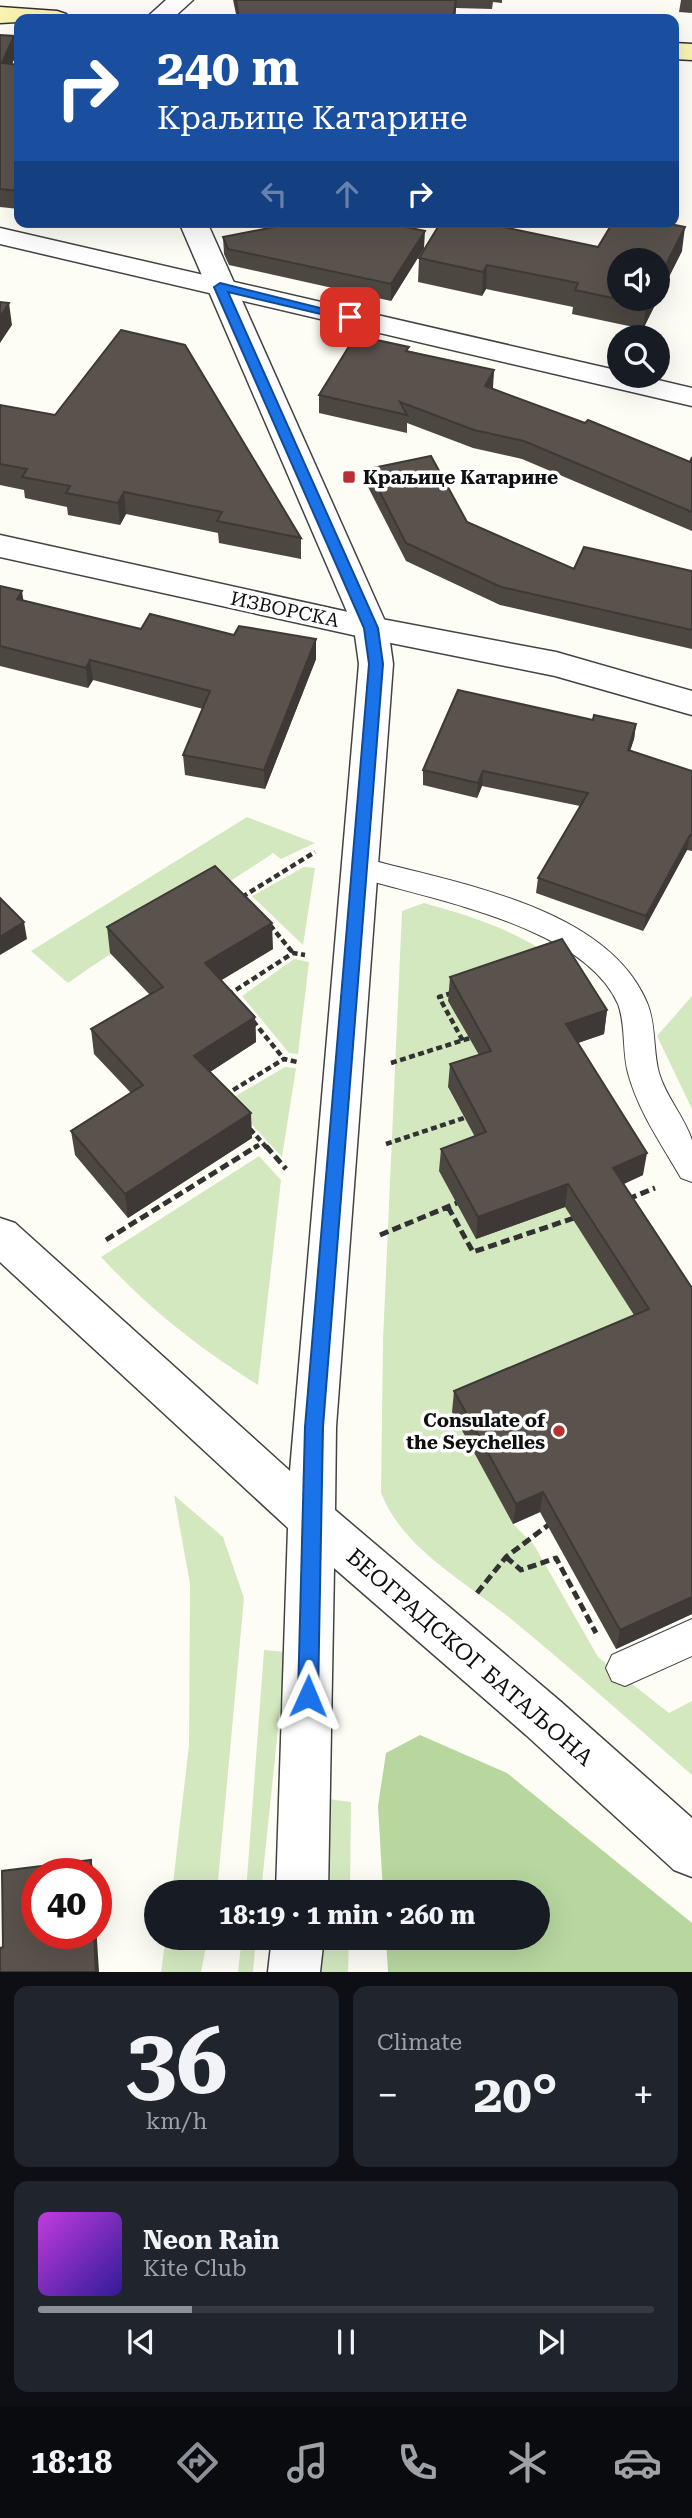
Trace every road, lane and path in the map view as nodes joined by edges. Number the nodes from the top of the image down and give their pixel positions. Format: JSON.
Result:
{"nodes":[{"id":1,"x":181,"y":0,"type":"edge"},
{"id":2,"x":164,"y":14,"type":"edge"},
{"id":3,"x":195,"y":228,"type":"edge"},
{"id":4,"x":0,"y":236,"type":"edge"},
{"id":5,"x":220,"y":287,"type":"junction"},
{"id":6,"x":692,"y":397,"type":"edge"},
{"id":7,"x":0,"y":546,"type":"edge"},
{"id":8,"x":371,"y":628,"type":"junction"},
{"id":9,"x":692,"y":703,"type":"edge"},
{"id":10,"x":325,"y":845,"type":"dead end"},
{"id":11,"x":360,"y":869,"type":"junction"},
{"id":12,"x":244,"y":895,"type":"junction"},
{"id":13,"x":237,"y":900,"type":"edge"},
{"id":14,"x":253,"y":905,"type":"edge"},
{"id":15,"x":269,"y":924,"type":"edge"},
{"id":16,"x":293,"y":953,"type":"junction"},
{"id":17,"x":317,"y":958,"type":"dead end"},
{"id":18,"x":466,"y":988,"type":"edge"},
{"id":19,"x":230,"y":993,"type":"junction"},
{"id":20,"x":218,"y":1001,"type":"edge"},
{"id":21,"x":238,"y":1003,"type":"edge"},
{"id":22,"x":245,"y":1012,"type":"edge"},
{"id":23,"x":470,"y":1038,"type":"edge"},
{"id":24,"x":463,"y":1041,"type":"junction"},
{"id":25,"x":284,"y":1059,"type":"junction"},
{"id":26,"x":304,"y":1063,"type":"dead end"},
{"id":27,"x":381,"y":1066,"type":"dead end"},
{"id":28,"x":229,"y":1106,"type":"edge"},
{"id":29,"x":464,"y":1118,"type":"edge"},
{"id":30,"x":246,"y":1125,"type":"edge"},
{"id":31,"x":262,"y":1143,"type":"junction"},
{"id":32,"x":377,"y":1147,"type":"dead end"},
{"id":33,"x":692,"y":1169,"type":"edge"},
{"id":34,"x":289,"y":1173,"type":"dead end"},
{"id":35,"x":663,"y":1185,"type":"dead end"},
{"id":36,"x":457,"y":1203,"type":"edge"},
{"id":37,"x":615,"y":1204,"type":"edge"},
{"id":38,"x":447,"y":1207,"type":"junction"},
{"id":39,"x":590,"y":1213,"type":"edge"},
{"id":40,"x":0,"y":1236,"type":"edge"},
{"id":41,"x":374,"y":1237,"type":"dead end"},
{"id":42,"x":106,"y":1240,"type":"dead end"},
{"id":43,"x":311,"y":1519,"type":"junction"},
{"id":44,"x":559,"y":1519,"type":"edge"},
{"id":45,"x":506,"y":1557,"type":"junction"},
{"id":46,"x":468,"y":1604,"type":"dead end"},
{"id":47,"x":692,"y":1637,"type":"edge"},
{"id":48,"x":625,"y":1668,"type":"joint"},
{"id":49,"x":692,"y":1852,"type":"edge"},
{"id":50,"x":302,"y":1880,"type":"edge"},
{"id":51,"x":297,"y":1950,"type":"edge"},
{"id":52,"x":294,"y":1972,"type":"edge"}],
"edges":[{"from":1,"to":2,"type":"street"},
{"from":3,"to":5,"type":"street"},
{"from":4,"to":5,"type":"street"},
{"from":5,"to":6,"type":"street"},
{"from":5,"to":8,"type":"street"},
{"from":7,"to":8,"type":"street","name":"ИЗВОРСКА"},
{"from":8,"to":9,"type":"street","name":"ИЗВОРСКА"},
{"from":8,"to":11,"type":"street"},
{"from":10,"to":12,"type":"path"},
{"from":11,"to":33,"type":"lane"},
{"from":11,"to":43,"type":"street"},
{"from":12,"to":13,"type":"path"},
{"from":12,"to":14,"type":"path"},
{"from":15,"to":16,"type":"path"},
{"from":16,"to":17,"type":"path"},
{"from":16,"to":19,"type":"path"},
{"from":18,"to":24,"type":"path"},
{"from":19,"to":20,"type":"path"},
{"from":19,"to":21,"type":"path"},
{"from":22,"to":25,"type":"path"},
{"from":23,"to":24,"type":"path"},
{"from":24,"to":27,"type":"path"},
{"from":25,"to":26,"type":"path"},
{"from":25,"to":28,"type":"path"},
{"from":29,"to":32,"type":"path"},
{"from":30,"to":31,"type":"path"},
{"from":31,"to":34,"type":"path"},
{"from":31,"to":42,"type":"path"},
{"from":35,"to":37,"type":"path"},
{"from":36,"to":38,"type":"path"},
{"from":38,"to":39,"type":"path"},
{"from":38,"to":41,"type":"path"},
{"from":40,"to":43,"type":"street","name":"БЕОГРАДСКОГ БАТАЉОНА"},
{"from":43,"to":49,"type":"street","name":"БЕОГРАДСКОГ БАТАЉОНА"},
{"from":43,"to":50,"type":"street"},
{"from":44,"to":45,"type":"path"},
{"from":45,"to":46,"type":"path"},
{"from":45,"to":48,"type":"path"},
{"from":47,"to":48,"type":"lane"},
{"from":51,"to":52,"type":"street"}]}
